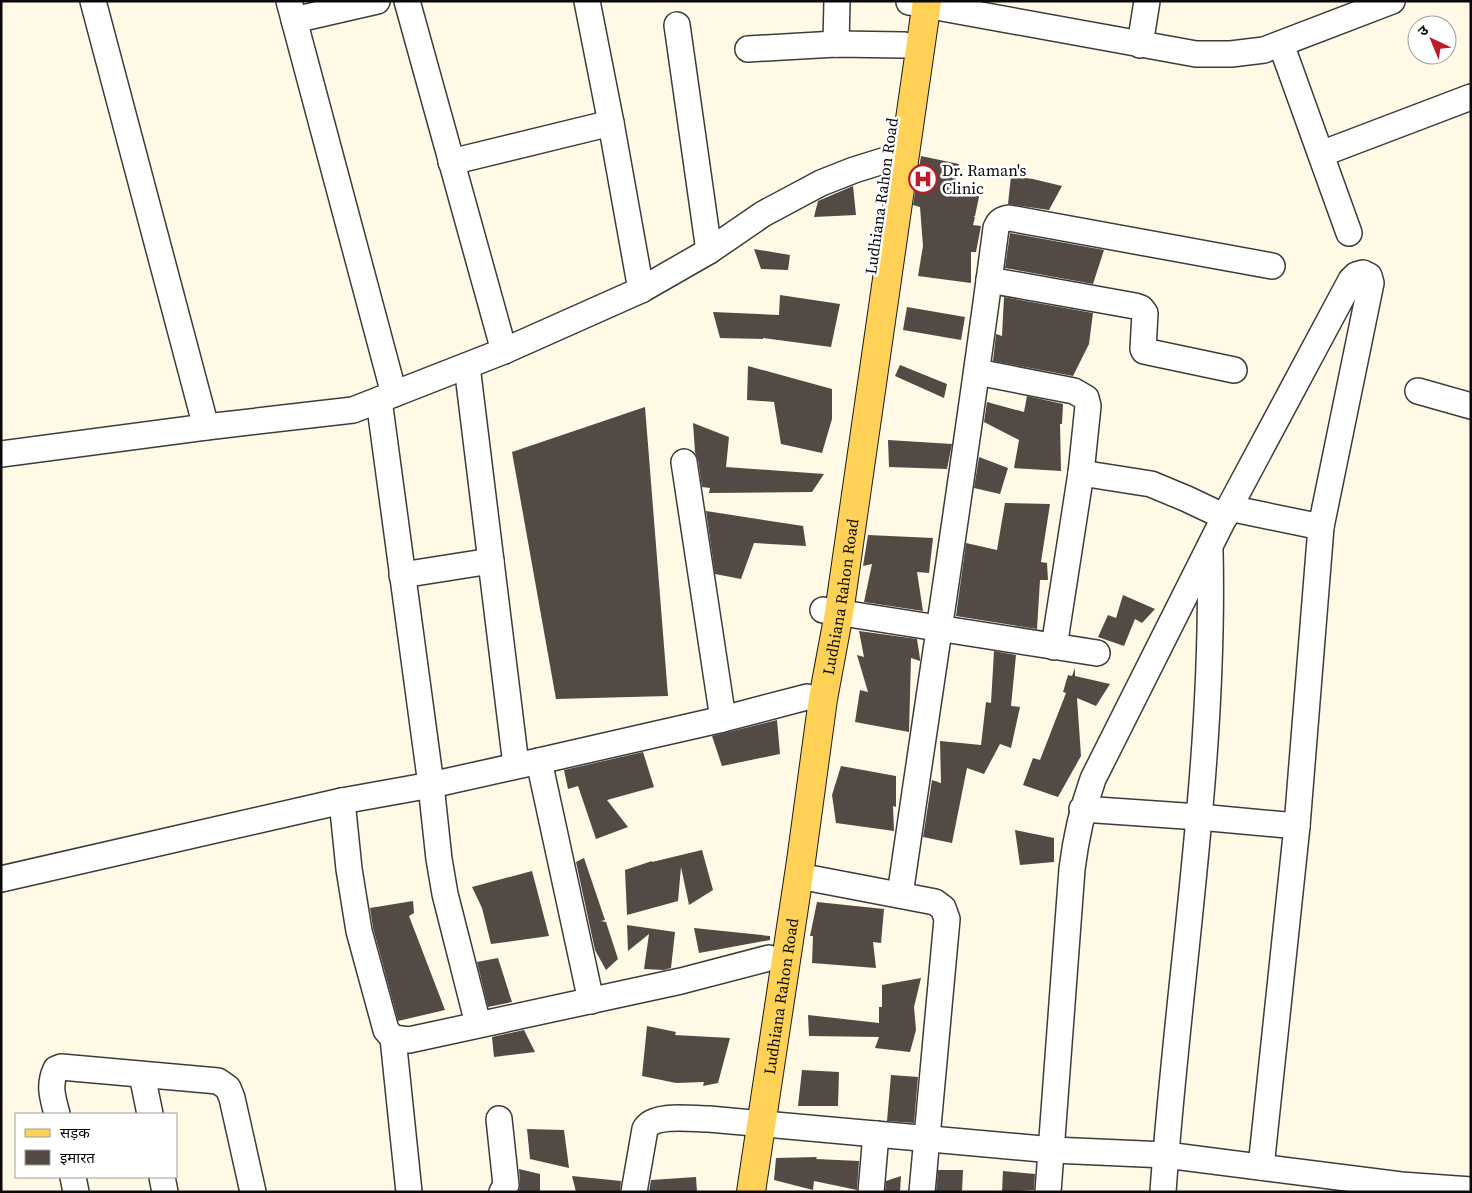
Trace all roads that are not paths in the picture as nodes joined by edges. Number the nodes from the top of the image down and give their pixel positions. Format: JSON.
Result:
{"nodes":[{"id":1,"x":93,"y":1,"type":"edge"},
{"id":2,"x":377,"y":1,"type":"edge"},
{"id":3,"x":406,"y":1,"type":"edge"},
{"id":4,"x":587,"y":1,"type":"edge"},
{"id":5,"x":837,"y":1,"type":"edge"},
{"id":6,"x":1147,"y":1,"type":"edge"},
{"id":7,"x":1392,"y":1,"type":"edge"},
{"id":8,"x":918,"y":3,"type":"edge"},
{"id":9,"x":292,"y":11,"type":"edge"},
{"id":10,"x":677,"y":25,"type":"dead end"},
{"id":11,"x":836,"y":44,"type":"junction"},
{"id":12,"x":904,"y":44,"type":"junction"},
{"id":13,"x":1281,"y":44,"type":"junction"},
{"id":14,"x":1140,"y":45,"type":"junction"},
{"id":15,"x":748,"y":49,"type":"dead end"},
{"id":16,"x":1471,"y":97,"type":"edge"},
{"id":17,"x":611,"y":123,"type":"junction"},
{"id":18,"x":1321,"y":154,"type":"junction"},
{"id":19,"x":896,"y":161,"type":"junction"},
{"id":20,"x":451,"y":162,"type":"junction"},
{"id":21,"x":1350,"y":234,"type":"dead end"},
{"id":22,"x":708,"y":251,"type":"junction"},
{"id":23,"x":1272,"y":266,"type":"dead end"},
{"id":24,"x":989,"y":280,"type":"junction"},
{"id":25,"x":641,"y":290,"type":"junction"},
{"id":26,"x":504,"y":351,"type":"junction"},
{"id":27,"x":467,"y":366,"type":"junction"},
{"id":28,"x":1234,"y":370,"type":"dead end"},
{"id":29,"x":977,"y":372,"type":"junction"},
{"id":30,"x":1418,"y":391,"type":"dead end"},
{"id":31,"x":386,"y":397,"type":"junction"},
{"id":32,"x":1471,"y":406,"type":"edge"},
{"id":33,"x":206,"y":427,"type":"junction"},
{"id":34,"x":1,"y":454,"type":"edge"},
{"id":35,"x":684,"y":462,"type":"dead end"},
{"id":36,"x":1082,"y":474,"type":"junction"},
{"id":37,"x":1227,"y":513,"type":"junction"},
{"id":38,"x":1321,"y":527,"type":"junction"},
{"id":39,"x":1210,"y":547,"type":"junction"},
{"id":40,"x":491,"y":561,"type":"junction"},
{"id":41,"x":402,"y":575,"type":"junction"},
{"id":42,"x":831,"y":611,"type":"junction"},
{"id":43,"x":938,"y":628,"type":"junction"},
{"id":44,"x":1054,"y":647,"type":"junction"},
{"id":45,"x":1097,"y":653,"type":"dead end"},
{"id":46,"x":808,"y":697,"type":"junction"},
{"id":47,"x":722,"y":719,"type":"junction"},
{"id":48,"x":528,"y":764,"type":"junction"},
{"id":49,"x":431,"y":785,"type":"junction"},
{"id":50,"x":342,"y":801,"type":"junction"},
{"id":51,"x":1082,"y":809,"type":"junction"},
{"id":52,"x":1200,"y":817,"type":"junction"},
{"id":53,"x":1297,"y":826,"type":"junction"},
{"id":54,"x":799,"y":876,"type":"junction"},
{"id":55,"x":1,"y":879,"type":"edge"},
{"id":56,"x":900,"y":895,"type":"junction"},
{"id":57,"x":769,"y":958,"type":"junction"},
{"id":58,"x":591,"y":1001,"type":"junction"},
{"id":59,"x":478,"y":1024,"type":"junction"},
{"id":60,"x":393,"y":1038,"type":"junction"},
{"id":61,"x":142,"y":1074,"type":"junction"},
{"id":62,"x":57,"y":1113,"type":"edge"},
{"id":63,"x":150,"y":1113,"type":"edge"},
{"id":64,"x":499,"y":1120,"type":"dead end"},
{"id":65,"x":752,"y":1124,"type":"junction"},
{"id":66,"x":876,"y":1134,"type":"junction"},
{"id":67,"x":926,"y":1139,"type":"junction"},
{"id":68,"x":1053,"y":1150,"type":"junction"},
{"id":69,"x":1166,"y":1156,"type":"junction"},
{"id":70,"x":1261,"y":1166,"type":"junction"},
{"id":71,"x":73,"y":1178,"type":"edge"},
{"id":72,"x":162,"y":1178,"type":"edge"},
{"id":73,"x":1471,"y":1190,"type":"edge"},
{"id":74,"x":76,"y":1192,"type":"edge"},
{"id":75,"x":165,"y":1192,"type":"edge"},
{"id":76,"x":253,"y":1192,"type":"edge"},
{"id":77,"x":409,"y":1192,"type":"edge"},
{"id":78,"x":502,"y":1192,"type":"edge"},
{"id":79,"x":634,"y":1192,"type":"edge"},
{"id":80,"x":735,"y":1192,"type":"edge"},
{"id":81,"x":751,"y":1192,"type":"edge"},
{"id":82,"x":871,"y":1192,"type":"edge"},
{"id":83,"x":922,"y":1192,"type":"edge"},
{"id":84,"x":1048,"y":1192,"type":"edge"},
{"id":85,"x":1164,"y":1192,"type":"edge"}],
"edges":[{"from":1,"to":33,"type":"street"},
{"from":2,"to":9,"type":"street"},
{"from":3,"to":20,"type":"street"},
{"from":4,"to":17,"type":"street"},
{"from":5,"to":11,"type":"street"},
{"from":6,"to":14,"type":"street"},
{"from":7,"to":13,"type":"street"},
{"from":8,"to":12,"type":"main road","name":"Ludhiana Rahon Road"},
{"from":8,"to":14,"type":"street"},
{"from":8,"to":19,"type":"main road","name":"Ludhiana Rahon Road"},
{"from":9,"to":31,"type":"street"},
{"from":10,"to":22,"type":"street"},
{"from":11,"to":12,"type":"street"},
{"from":11,"to":15,"type":"street"},
{"from":12,"to":19,"type":"main road","name":"Ludhiana Rahon Road"},
{"from":13,"to":14,"type":"street"},
{"from":13,"to":18,"type":"street"},
{"from":16,"to":18,"type":"street"},
{"from":17,"to":20,"type":"street"},
{"from":17,"to":25,"type":"street"},
{"from":18,"to":21,"type":"street"},
{"from":19,"to":22,"type":"street"},
{"from":19,"to":42,"type":"main road","name":"Ludhiana Rahon Road"},
{"from":20,"to":26,"type":"street"},
{"from":22,"to":25,"type":"street"},
{"from":23,"to":24,"type":"street"},
{"from":24,"to":28,"type":"street"},
{"from":24,"to":29,"type":"street"},
{"from":25,"to":26,"type":"street"},
{"from":26,"to":27,"type":"street"},
{"from":27,"to":31,"type":"street"},
{"from":27,"to":40,"type":"street"},
{"from":29,"to":36,"type":"street"},
{"from":29,"to":43,"type":"street"},
{"from":30,"to":32,"type":"street"},
{"from":31,"to":33,"type":"street"},
{"from":31,"to":41,"type":"street"},
{"from":33,"to":34,"type":"street"},
{"from":35,"to":47,"type":"street"},
{"from":36,"to":37,"type":"street"},
{"from":36,"to":44,"type":"street"},
{"from":37,"to":38,"type":"street"},
{"from":37,"to":38,"type":"street"},
{"from":37,"to":39,"type":"street"},
{"from":38,"to":53,"type":"street"},
{"from":39,"to":51,"type":"street"},
{"from":39,"to":52,"type":"street"},
{"from":40,"to":41,"type":"street"},
{"from":40,"to":48,"type":"street"},
{"from":41,"to":49,"type":"street"},
{"from":42,"to":43,"type":"street"},
{"from":42,"to":46,"type":"main road","name":"Ludhiana Rahon Road"},
{"from":42,"to":54,"type":"main road","name":"Ludhiana Rahon Road"},
{"from":43,"to":44,"type":"street"},
{"from":43,"to":56,"type":"street"},
{"from":44,"to":45,"type":"street"},
{"from":46,"to":47,"type":"street"},
{"from":46,"to":57,"type":"main road","name":"Ludhiana Rahon Road"},
{"from":47,"to":48,"type":"street"},
{"from":48,"to":49,"type":"street"},
{"from":48,"to":58,"type":"street"},
{"from":49,"to":50,"type":"street"},
{"from":49,"to":59,"type":"street"},
{"from":50,"to":55,"type":"street"},
{"from":50,"to":60,"type":"street"},
{"from":51,"to":52,"type":"street"},
{"from":51,"to":68,"type":"street"},
{"from":52,"to":53,"type":"street"},
{"from":52,"to":69,"type":"street"},
{"from":53,"to":70,"type":"street"},
{"from":54,"to":56,"type":"street"},
{"from":54,"to":65,"type":"main road","name":"Ludhiana Rahon Road"},
{"from":56,"to":67,"type":"street"},
{"from":57,"to":58,"type":"street"},
{"from":57,"to":65,"type":"main road","name":"Ludhiana Rahon Road"},
{"from":58,"to":59,"type":"street"},
{"from":59,"to":60,"type":"street"},
{"from":60,"to":77,"type":"street"},
{"from":61,"to":62,"type":"street"},
{"from":61,"to":63,"type":"street"},
{"from":61,"to":76,"type":"street"},
{"from":64,"to":78,"type":"street"},
{"from":65,"to":66,"type":"street"},
{"from":65,"to":79,"type":"street"},
{"from":65,"to":80,"type":"main road","name":"Ludhiana Rahon Road"},
{"from":65,"to":81,"type":"main road","name":"Ludhiana Rahon Road"},
{"from":66,"to":67,"type":"street"},
{"from":66,"to":82,"type":"street"},
{"from":67,"to":68,"type":"street"},
{"from":67,"to":83,"type":"street"},
{"from":68,"to":69,"type":"street"},
{"from":68,"to":84,"type":"street"},
{"from":69,"to":70,"type":"street"},
{"from":69,"to":85,"type":"street"},
{"from":70,"to":73,"type":"street"},
{"from":71,"to":74,"type":"street"},
{"from":72,"to":75,"type":"street"}]}
